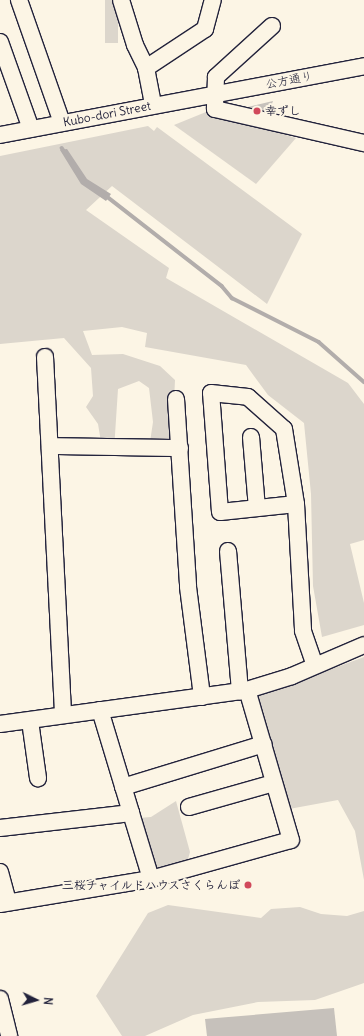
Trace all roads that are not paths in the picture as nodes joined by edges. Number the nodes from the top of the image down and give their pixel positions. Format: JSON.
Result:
{"nodes":[{"id":1,"x":19,"y":0,"type":"edge"},
{"id":2,"x":121,"y":0,"type":"edge"},
{"id":3,"x":213,"y":0,"type":"edge"},
{"id":4,"x":272,"y":26,"type":"dead end"},
{"id":5,"x":0,"y":42,"type":"edge"},
{"id":6,"x":364,"y":66,"type":"edge"},
{"id":7,"x":146,"y":68,"type":"junction"},
{"id":8,"x":214,"y":95,"type":"junction"},
{"id":9,"x":154,"y":105,"type":"junction"},
{"id":10,"x":62,"y":123,"type":"junction"},
{"id":11,"x":31,"y":129,"type":"junction"},
{"id":12,"x":0,"y":135,"type":"edge"},
{"id":13,"x":364,"y":143,"type":"edge"},
{"id":14,"x":45,"y":357,"type":"dead end"},
{"id":15,"x":176,"y":399,"type":"dead end"},
{"id":16,"x":251,"y":437,"type":"dead end"},
{"id":17,"x":50,"y":446,"type":"junction"},
{"id":18,"x":180,"y":448,"type":"junction"},
{"id":19,"x":296,"y":504,"type":"junction"},
{"id":20,"x":257,"y":508,"type":"junction"},
{"id":21,"x":228,"y":552,"type":"dead end"},
{"id":22,"x":364,"y":645,"type":"edge"},
{"id":23,"x":315,"y":665,"type":"junction"},
{"id":24,"x":244,"y":690,"type":"junction"},
{"id":25,"x":202,"y":697,"type":"junction"},
{"id":26,"x":100,"y":710,"type":"junction"},
{"id":27,"x":63,"y":715,"type":"junction"},
{"id":28,"x":30,"y":721,"type":"junction"},
{"id":29,"x":0,"y":724,"type":"edge"},
{"id":30,"x":264,"y":744,"type":"junction"},
{"id":31,"x":38,"y":778,"type":"dead end"},
{"id":32,"x":274,"y":783,"type":"junction"},
{"id":33,"x":123,"y":787,"type":"junction"},
{"id":34,"x":189,"y":807,"type":"dead end"},
{"id":35,"x":131,"y":813,"type":"junction"},
{"id":36,"x":0,"y":828,"type":"edge"},
{"id":37,"x":0,"y":872,"type":"edge"},
{"id":38,"x":151,"y":879,"type":"junction"},
{"id":39,"x":4,"y":903,"type":"edge"},
{"id":40,"x":0,"y":999,"type":"edge"},
{"id":41,"x":9,"y":1036,"type":"edge"}],
"edges":[{"from":1,"to":10,"type":"street"},
{"from":2,"to":7,"type":"street"},
{"from":3,"to":7,"type":"street"},
{"from":4,"to":8,"type":"street"},
{"from":5,"to":11,"type":"street"},
{"from":6,"to":8,"type":"street","name":"公方通り"},
{"from":7,"to":9,"type":"street"},
{"from":8,"to":9,"type":"street","name":"Kubo-dori Street"},
{"from":8,"to":13,"type":"street"},
{"from":9,"to":10,"type":"street","name":"Kubo-dori Street"},
{"from":10,"to":11,"type":"street","name":"Kubo-dori Street"},
{"from":11,"to":12,"type":"street","name":"Kubo-dori Street"},
{"from":14,"to":17,"type":"street"},
{"from":15,"to":18,"type":"street"},
{"from":16,"to":20,"type":"street"},
{"from":17,"to":18,"type":"street"},
{"from":17,"to":27,"type":"street"},
{"from":18,"to":25,"type":"street"},
{"from":19,"to":20,"type":"street"},
{"from":19,"to":20,"type":"street"},
{"from":19,"to":23,"type":"street"},
{"from":21,"to":24,"type":"street"},
{"from":22,"to":23,"type":"street"},
{"from":23,"to":24,"type":"street"},
{"from":24,"to":25,"type":"street"},
{"from":24,"to":30,"type":"street"},
{"from":25,"to":26,"type":"street"},
{"from":26,"to":27,"type":"street"},
{"from":26,"to":33,"type":"street"},
{"from":27,"to":28,"type":"street"},
{"from":28,"to":29,"type":"street"},
{"from":28,"to":31,"type":"street"},
{"from":30,"to":32,"type":"street"},
{"from":30,"to":33,"type":"street"},
{"from":32,"to":34,"type":"street"},
{"from":32,"to":38,"type":"street"},
{"from":33,"to":35,"type":"street"},
{"from":35,"to":36,"type":"street"},
{"from":35,"to":38,"type":"street"},
{"from":37,"to":39,"type":"street"},
{"from":38,"to":39,"type":"street"},
{"from":40,"to":41,"type":"street"}]}
